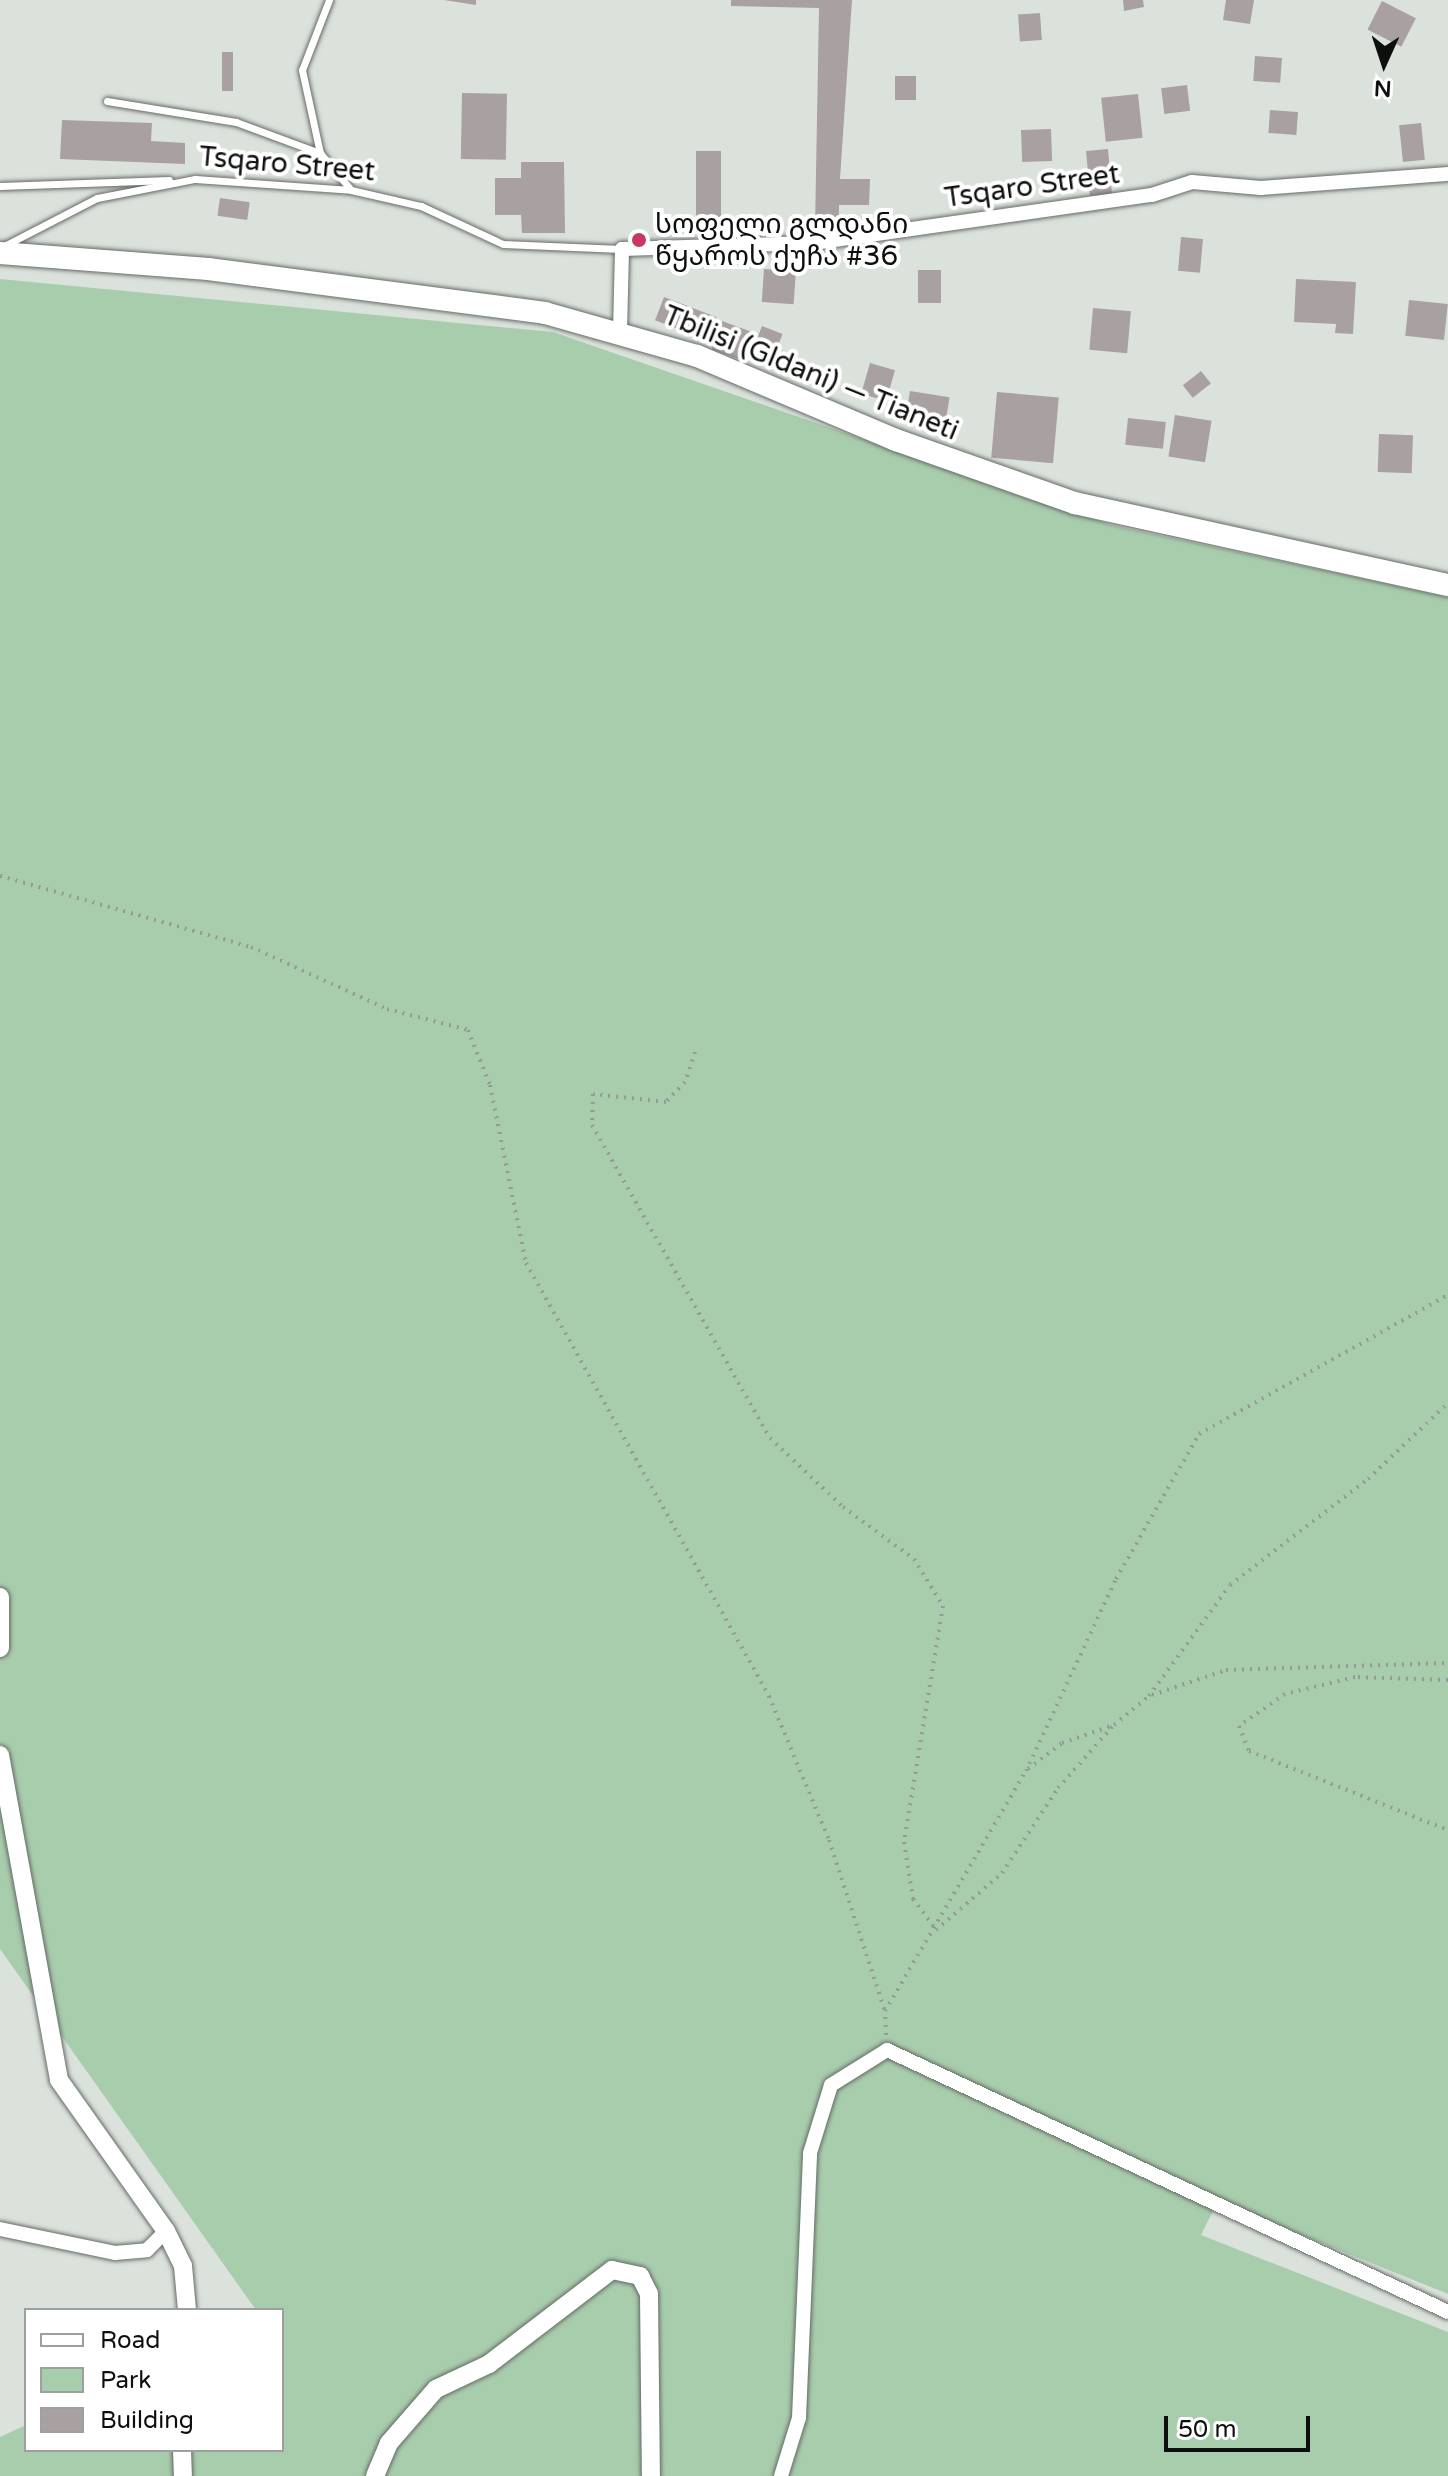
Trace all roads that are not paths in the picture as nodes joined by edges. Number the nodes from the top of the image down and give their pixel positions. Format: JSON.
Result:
{"nodes":[{"id":1,"x":329,"y":0,"type":"edge"},
{"id":2,"x":107,"y":101,"type":"dead end"},
{"id":3,"x":320,"y":153,"type":"junction"},
{"id":4,"x":1448,"y":174,"type":"edge"},
{"id":5,"x":195,"y":179,"type":"junction"},
{"id":6,"x":0,"y":186,"type":"edge"},
{"id":7,"x":351,"y":190,"type":"junction"},
{"id":8,"x":622,"y":249,"type":"junction"},
{"id":9,"x":0,"y":250,"type":"edge"},
{"id":10,"x":620,"y":332,"type":"junction"},
{"id":11,"x":1448,"y":585,"type":"edge"},
{"id":12,"x":0,"y":1597,"type":"edge"},
{"id":13,"x":0,"y":1648,"type":"edge"},
{"id":14,"x":0,"y":1755,"type":"edge"},
{"id":15,"x":0,"y":2229,"type":"edge"},
{"id":16,"x":166,"y":2231,"type":"junction"},
{"id":17,"x":187,"y":2308,"type":"edge"},
{"id":18,"x":1448,"y":2312,"type":"edge"},
{"id":19,"x":182,"y":2452,"type":"edge"},
{"id":20,"x":183,"y":2476,"type":"edge"},
{"id":21,"x":375,"y":2476,"type":"edge"},
{"id":22,"x":651,"y":2476,"type":"edge"},
{"id":23,"x":781,"y":2476,"type":"edge"}],
"edges":[{"from":1,"to":3,"type":"lane"},
{"from":2,"to":3,"type":"lane"},
{"from":3,"to":7,"type":"lane"},
{"from":4,"to":8,"type":"street","name":"Tsqaro Street"},
{"from":5,"to":6,"type":"lane"},
{"from":5,"to":7,"type":"lane","name":"Tsqaro Street"},
{"from":5,"to":9,"type":"lane","name":"Tsqaro Street"},
{"from":7,"to":8,"type":"lane","name":"Tsqaro Street"},
{"from":8,"to":10,"type":"street"},
{"from":9,"to":10,"type":"main road","name":"Tbilisi (Gldani) — Tianeti"},
{"from":10,"to":11,"type":"main road","name":"Tbilisi (Gldani) — Tianeti"},
{"from":12,"to":13,"type":"street"},
{"from":14,"to":16,"type":"street"},
{"from":15,"to":16,"type":"street"},
{"from":16,"to":17,"type":"street"},
{"from":18,"to":23,"type":"street"},
{"from":19,"to":20,"type":"street"},
{"from":21,"to":22,"type":"street"}]}
